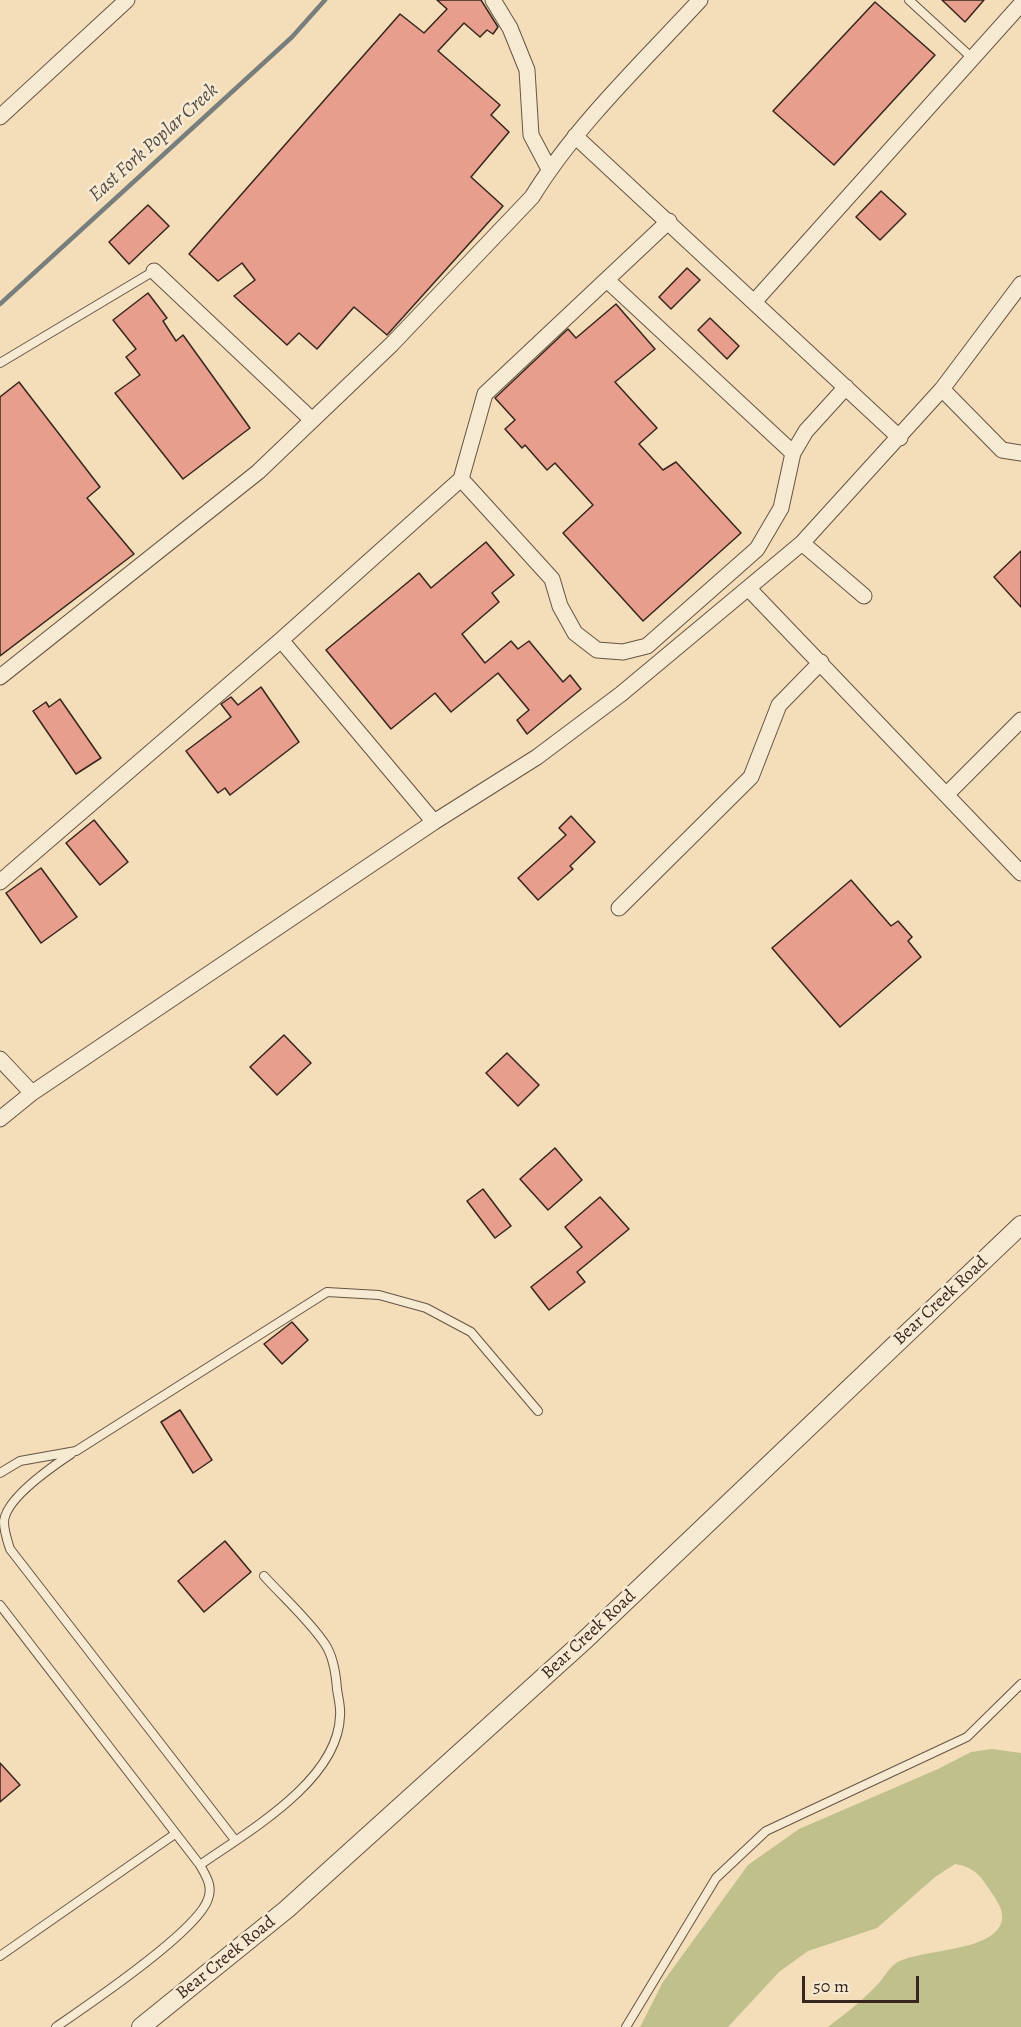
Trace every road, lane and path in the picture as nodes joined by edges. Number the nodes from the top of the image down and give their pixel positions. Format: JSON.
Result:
{"nodes":[{"id":1,"x":127,"y":0,"type":"edge"},
{"id":2,"x":493,"y":0,"type":"edge"},
{"id":3,"x":700,"y":0,"type":"edge"},
{"id":4,"x":909,"y":0,"type":"edge"},
{"id":5,"x":1021,"y":4,"type":"edge"},
{"id":6,"x":971,"y":57,"type":"junction"},
{"id":7,"x":0,"y":117,"type":"edge"},
{"id":8,"x":575,"y":136,"type":"junction"},
{"id":9,"x":549,"y":169,"type":"junction"},
{"id":10,"x":669,"y":221,"type":"junction"},
{"id":11,"x":154,"y":271,"type":"joint"},
{"id":12,"x":608,"y":281,"type":"junction"},
{"id":13,"x":1021,"y":285,"type":"edge"},
{"id":14,"x":754,"y":302,"type":"junction"},
{"id":15,"x":0,"y":363,"type":"edge"},
{"id":16,"x":846,"y":387,"type":"junction"},
{"id":17,"x":942,"y":389,"type":"junction"},
{"id":18,"x":312,"y":420,"type":"junction"},
{"id":19,"x":900,"y":438,"type":"junction"},
{"id":20,"x":793,"y":453,"type":"junction"},
{"id":21,"x":1021,"y":453,"type":"edge"},
{"id":22,"x":461,"y":479,"type":"junction"},
{"id":23,"x":802,"y":543,"type":"junction"},
{"id":24,"x":749,"y":589,"type":"junction"},
{"id":25,"x":864,"y":596,"type":"dead end"},
{"id":26,"x":281,"y":640,"type":"junction"},
{"id":27,"x":821,"y":662,"type":"junction"},
{"id":28,"x":0,"y":677,"type":"edge"},
{"id":29,"x":1021,"y":720,"type":"edge"},
{"id":30,"x":946,"y":794,"type":"junction"},
{"id":31,"x":434,"y":822,"type":"junction"},
{"id":32,"x":1021,"y":873,"type":"edge"},
{"id":33,"x":0,"y":882,"type":"edge"},
{"id":34,"x":619,"y":908,"type":"dead end"},
{"id":35,"x":0,"y":1059,"type":"edge"},
{"id":36,"x":32,"y":1093,"type":"junction"},
{"id":37,"x":0,"y":1119,"type":"edge"},
{"id":38,"x":1021,"y":1225,"type":"edge"},
{"id":39,"x":538,"y":1411,"type":"dead end"},
{"id":40,"x":76,"y":1451,"type":"junction"},
{"id":41,"x":0,"y":1473,"type":"edge"},
{"id":42,"x":264,"y":1576,"type":"dead end"},
{"id":43,"x":0,"y":1605,"type":"edge"},
{"id":44,"x":1021,"y":1684,"type":"edge"},
{"id":45,"x":175,"y":1834,"type":"junction"},
{"id":46,"x":235,"y":1840,"type":"junction"},
{"id":47,"x":200,"y":1865,"type":"junction"},
{"id":48,"x":0,"y":1956,"type":"edge"},
{"id":49,"x":56,"y":2027,"type":"edge"},
{"id":50,"x":141,"y":2027,"type":"edge"},
{"id":51,"x":626,"y":2027,"type":"edge"}],
"edges":[{"from":1,"to":7,"type":"street"},
{"from":2,"to":9,"type":"street"},
{"from":3,"to":8,"type":"street"},
{"from":4,"to":6,"type":"lane"},
{"from":5,"to":6,"type":"street"},
{"from":6,"to":14,"type":"street"},
{"from":8,"to":9,"type":"street"},
{"from":8,"to":10,"type":"street"},
{"from":9,"to":18,"type":"street"},
{"from":10,"to":12,"type":"street"},
{"from":10,"to":14,"type":"street"},
{"from":11,"to":15,"type":"lane"},
{"from":11,"to":18,"type":"street"},
{"from":12,"to":20,"type":"street"},
{"from":12,"to":22,"type":"street"},
{"from":13,"to":17,"type":"street"},
{"from":14,"to":16,"type":"street"},
{"from":16,"to":19,"type":"street"},
{"from":16,"to":20,"type":"street"},
{"from":17,"to":19,"type":"street"},
{"from":17,"to":21,"type":"street"},
{"from":18,"to":28,"type":"street"},
{"from":19,"to":23,"type":"street"},
{"from":20,"to":22,"type":"street"},
{"from":22,"to":26,"type":"street"},
{"from":23,"to":24,"type":"street"},
{"from":23,"to":25,"type":"street"},
{"from":24,"to":27,"type":"street"},
{"from":24,"to":31,"type":"street"},
{"from":26,"to":31,"type":"street"},
{"from":26,"to":33,"type":"street"},
{"from":27,"to":30,"type":"street"},
{"from":27,"to":34,"type":"street"},
{"from":29,"to":30,"type":"street"},
{"from":30,"to":32,"type":"street"},
{"from":31,"to":36,"type":"street"},
{"from":35,"to":36,"type":"street"},
{"from":36,"to":37,"type":"street"},
{"from":38,"to":50,"type":"street","name":"Bear Creek Road"},
{"from":39,"to":40,"type":"lane"},
{"from":40,"to":41,"type":"lane"},
{"from":40,"to":46,"type":"lane"},
{"from":42,"to":46,"type":"lane"},
{"from":43,"to":45,"type":"lane"},
{"from":44,"to":51,"type":"lane"},
{"from":45,"to":47,"type":"lane"},
{"from":45,"to":48,"type":"lane"},
{"from":46,"to":47,"type":"lane"},
{"from":47,"to":49,"type":"lane"}]}
